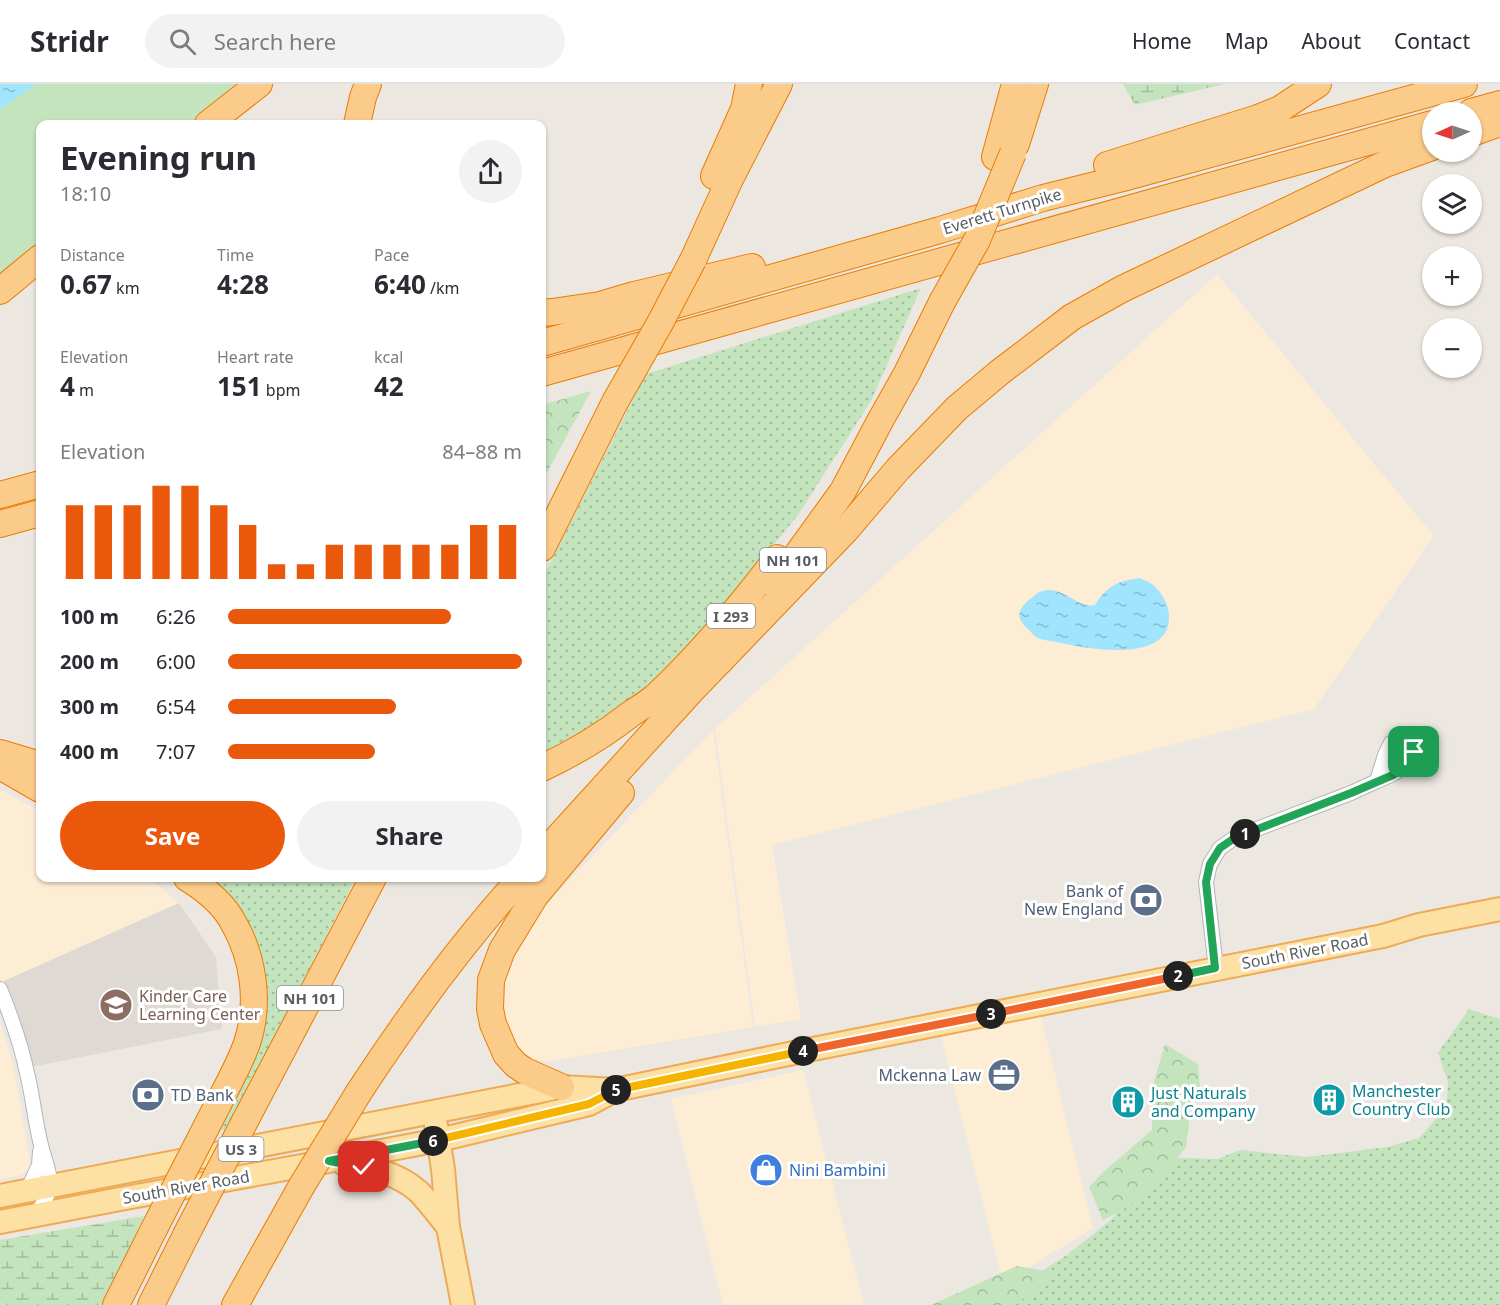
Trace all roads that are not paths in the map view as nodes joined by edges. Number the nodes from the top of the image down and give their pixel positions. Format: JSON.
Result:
{"nodes":[{"id":1,"x":260,"y":84,"type":"edge"},
{"id":2,"x":368,"y":84,"type":"edge"},
{"id":3,"x":749,"y":84,"type":"edge"},
{"id":4,"x":779,"y":84,"type":"edge"},
{"id":5,"x":1015,"y":84,"type":"edge"},
{"id":6,"x":1035,"y":84,"type":"edge"},
{"id":7,"x":1318,"y":84,"type":"edge"},
{"id":8,"x":1464,"y":84,"type":"edge"},
{"id":9,"x":1500,"y":104,"type":"edge"},
{"id":10,"x":1482,"y":109,"type":"edge"},
{"id":11,"x":213,"y":120,"type":"edge"},
{"id":12,"x":358,"y":120,"type":"edge"},
{"id":13,"x":1500,"y":123,"type":"edge"},
{"id":14,"x":1422,"y":127,"type":"edge"},
{"id":15,"x":1482,"y":129,"type":"edge"},
{"id":16,"x":1422,"y":151,"type":"edge"},
{"id":17,"x":1004,"y":155,"type":"junction"},
{"id":18,"x":1043,"y":198,"type":"junction"},
{"id":19,"x":940,"y":230,"type":"junction"},
{"id":20,"x":688,"y":253,"type":"junction"},
{"id":21,"x":36,"y":261,"type":"edge"},
{"id":22,"x":0,"y":291,"type":"edge"},
{"id":23,"x":546,"y":313,"type":"edge"},
{"id":24,"x":546,"y":342,"type":"edge"},
{"id":25,"x":546,"y":372,"type":"edge"},
{"id":26,"x":880,"y":421,"type":"junction"},
{"id":27,"x":36,"y":485,"type":"edge"},
{"id":28,"x":570,"y":491,"type":"junction"},
{"id":29,"x":0,"y":495,"type":"edge"},
{"id":30,"x":36,"y":514,"type":"edge"},
{"id":31,"x":546,"y":515,"type":"edge"},
{"id":32,"x":0,"y":524,"type":"edge"},
{"id":33,"x":546,"y":541,"type":"edge"},
{"id":34,"x":720,"y":662,"type":"junction"},
{"id":35,"x":692,"y":690,"type":"junction"},
{"id":36,"x":0,"y":753,"type":"edge"},
{"id":37,"x":36,"y":764,"type":"edge"},
{"id":38,"x":0,"y":766,"type":"edge"},
{"id":39,"x":546,"y":766,"type":"edge"},
{"id":40,"x":1377,"y":781,"type":"dead end"},
{"id":41,"x":36,"y":787,"type":"edge"},
{"id":42,"x":546,"y":851,"type":"edge"},
{"id":43,"x":193,"y":882,"type":"edge"},
{"id":44,"x":371,"y":882,"type":"edge"},
{"id":45,"x":518,"y":882,"type":"edge"},
{"id":46,"x":1500,"y":909,"type":"edge"},
{"id":47,"x":1215,"y":968,"type":"junction"},
{"id":48,"x":0,"y":990,"type":"edge"},
{"id":49,"x":561,"y":1087,"type":"junction"},
{"id":50,"x":615,"y":1090,"type":"junction"},
{"id":51,"x":425,"y":1113,"type":"junction"},
{"id":52,"x":431,"y":1141,"type":"junction"},
{"id":53,"x":41,"y":1146,"type":"junction"},
{"id":54,"x":329,"y":1161,"type":"junction"},
{"id":55,"x":50,"y":1186,"type":"junction"},
{"id":56,"x":27,"y":1191,"type":"junction"},
{"id":57,"x":0,"y":1196,"type":"edge"},
{"id":58,"x":36,"y":1215,"type":"junction"},
{"id":59,"x":0,"y":1222,"type":"edge"},
{"id":60,"x":448,"y":1227,"type":"junction"},
{"id":61,"x":268,"y":1247,"type":"junction"},
{"id":62,"x":116,"y":1305,"type":"edge"},
{"id":63,"x":151,"y":1305,"type":"edge"},
{"id":64,"x":236,"y":1305,"type":"edge"},
{"id":65,"x":242,"y":1305,"type":"edge"},
{"id":66,"x":463,"y":1305,"type":"edge"}],
"edges":[{"from":1,"to":11,"type":"highway"},
{"from":2,"to":12,"type":"highway"},
{"from":3,"to":20,"type":"highway"},
{"from":4,"to":20,"type":"highway"},
{"from":5,"to":17,"type":"highway","number":"I 293"},
{"from":6,"to":17,"type":"highway"},
{"from":7,"to":18,"type":"highway"},
{"from":8,"to":18,"type":"highway","name":"Everett Turnpike"},
{"from":9,"to":10,"type":"highway"},
{"from":13,"to":15,"type":"highway"},
{"from":14,"to":25,"type":"highway","name":"Everett Turnpike"},
{"from":16,"to":34,"type":"highway"},
{"from":17,"to":26,"type":"highway","number":"I 293","bridge":true},
{"from":18,"to":19,"type":"highway","name":"Everett Turnpike"},
{"from":19,"to":23,"type":"highway"},
{"from":19,"to":24,"type":"highway","name":"Everett Turnpike"},
{"from":20,"to":28,"type":"highway","bridge":true},
{"from":21,"to":22,"type":"highway"},
{"from":26,"to":34,"type":"highway","number":"NH 101"},
{"from":26,"to":39,"type":"highway","number":"I 293"},
{"from":27,"to":29,"type":"highway"},
{"from":28,"to":31,"type":"highway"},
{"from":28,"to":33,"type":"highway"},
{"from":30,"to":32,"type":"highway"},
{"from":34,"to":35,"type":"highway","number":"NH 101"},
{"from":35,"to":42,"type":"highway","number":"NH 101"},
{"from":35,"to":49,"type":"highway"},
{"from":36,"to":37,"type":"highway"},
{"from":38,"to":41,"type":"highway"},
{"from":40,"to":47,"type":"street"},
{"from":43,"to":62,"type":"highway","bridge":true},
{"from":44,"to":63,"type":"highway","number":"NH 101","bridge":true},
{"from":45,"to":61,"type":"highway","bridge":true},
{"from":46,"to":47,"type":"main road","name":"South River Road","number":"US 3"},
{"from":47,"to":50,"type":"main road","name":"South River Road","number":"US 3"},
{"from":48,"to":53,"type":"street"},
{"from":49,"to":50,"type":"main road","name":"South River Road","number":"US 3"},
{"from":49,"to":51,"type":"main road","name":"South River Road","number":"US 3"},
{"from":50,"to":52,"type":"main road","name":"South River Road","number":"US 3"},
{"from":51,"to":52,"type":"main road"},
{"from":51,"to":55,"type":"main road","name":"South River Road","number":"US 3"},
{"from":52,"to":54,"type":"main road","name":"South River Road","number":"US 3"},
{"from":52,"to":60,"type":"main road"},
{"from":53,"to":55,"type":"street"},
{"from":53,"to":56,"type":"street"},
{"from":54,"to":58,"type":"main road","name":"South River Road","number":"US 3"},
{"from":54,"to":60,"type":"main road"},
{"from":55,"to":56,"type":"main road","name":"South River Road","number":"US 3"},
{"from":55,"to":58,"type":"street"},
{"from":56,"to":57,"type":"main road","name":"South River Road","number":"US 3"},
{"from":58,"to":59,"type":"main road","name":"South River Road","number":"US 3"},
{"from":60,"to":66,"type":"main road"},
{"from":61,"to":64,"type":"highway"},
{"from":61,"to":65,"type":"highway"}]}
